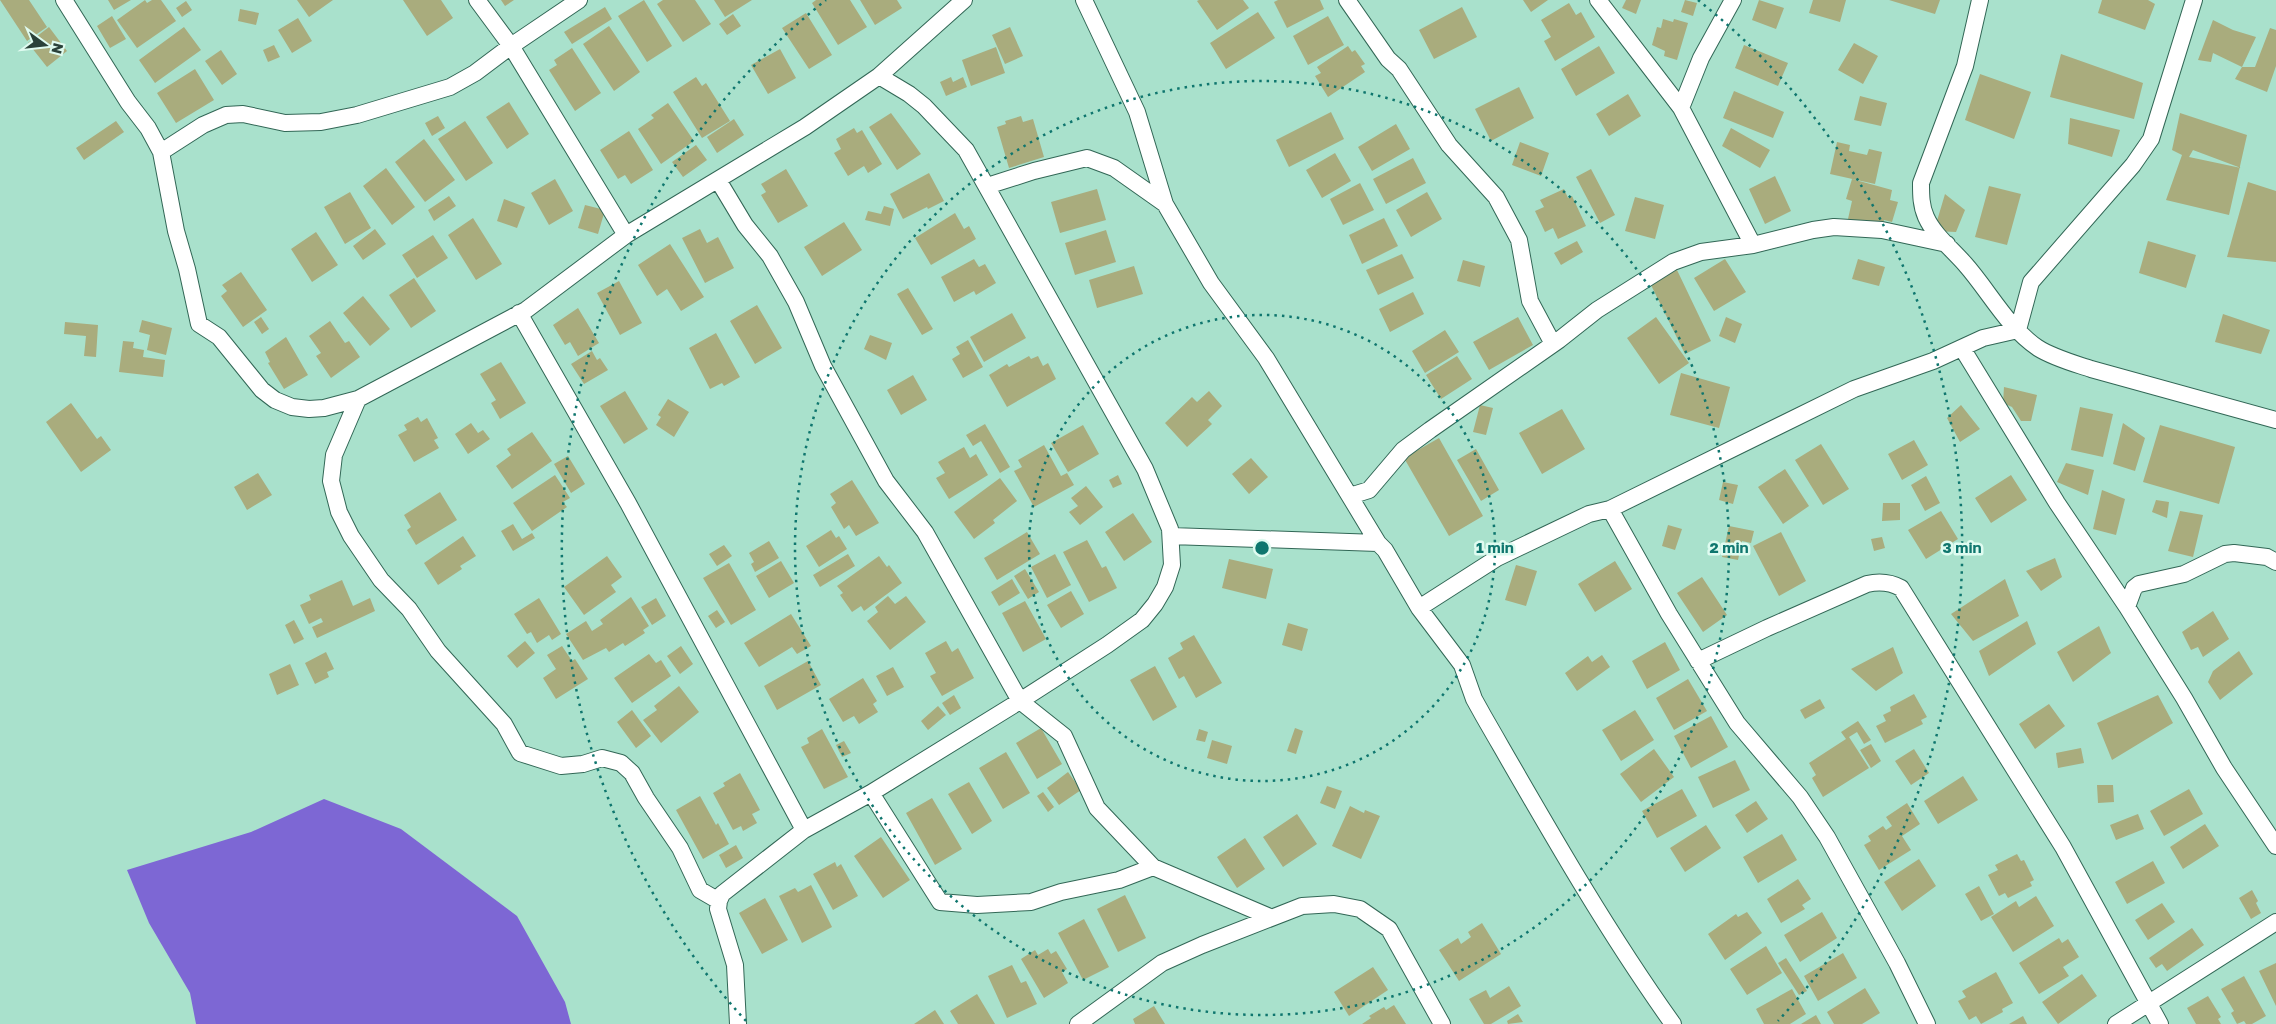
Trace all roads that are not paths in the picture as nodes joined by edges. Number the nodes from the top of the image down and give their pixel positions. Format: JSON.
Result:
{"nodes":[{"id":1,"x":64,"y":0,"type":"edge"},
{"id":2,"x":477,"y":0,"type":"edge"},
{"id":3,"x":579,"y":0,"type":"edge"},
{"id":4,"x":964,"y":0,"type":"edge"},
{"id":5,"x":1084,"y":0,"type":"edge"},
{"id":6,"x":1347,"y":0,"type":"edge"},
{"id":7,"x":1598,"y":0,"type":"edge"},
{"id":8,"x":1733,"y":0,"type":"edge"},
{"id":9,"x":1980,"y":0,"type":"edge"},
{"id":10,"x":2194,"y":0,"type":"edge"},
{"id":11,"x":511,"y":46,"type":"junction"},
{"id":12,"x":879,"y":76,"type":"junction"},
{"id":13,"x":1681,"y":108,"type":"junction"},
{"id":14,"x":161,"y":152,"type":"junction"},
{"id":15,"x":718,"y":180,"type":"junction"},
{"id":16,"x":987,"y":186,"type":"junction"},
{"id":17,"x":1165,"y":204,"type":"junction"},
{"id":18,"x":626,"y":235,"type":"junction"},
{"id":19,"x":1946,"y":244,"type":"junction"},
{"id":20,"x":1753,"y":245,"type":"junction"},
{"id":21,"x":519,"y":313,"type":"junction"},
{"id":22,"x":2018,"y":330,"type":"junction"},
{"id":23,"x":1553,"y":344,"type":"junction"},
{"id":24,"x":1962,"y":348,"type":"junction"},
{"id":25,"x":358,"y":399,"type":"junction"},
{"id":26,"x":2276,"y":420,"type":"edge"},
{"id":27,"x":1350,"y":496,"type":"junction"},
{"id":28,"x":1610,"y":509,"type":"junction"},
{"id":29,"x":1171,"y":536,"type":"junction"},
{"id":30,"x":1378,"y":543,"type":"junction"},
{"id":31,"x":2273,"y":558,"type":"edge"},
{"id":32,"x":2127,"y":607,"type":"junction"},
{"id":33,"x":1420,"y":608,"type":"junction"},
{"id":34,"x":1698,"y":661,"type":"junction"},
{"id":35,"x":1020,"y":701,"type":"junction"},
{"id":36,"x":871,"y":793,"type":"junction"},
{"id":37,"x":804,"y":830,"type":"junction"},
{"id":38,"x":2276,"y":846,"type":"edge"},
{"id":39,"x":1153,"y":867,"type":"junction"},
{"id":40,"x":719,"y":901,"type":"junction"},
{"id":41,"x":1270,"y":917,"type":"junction"},
{"id":42,"x":2276,"y":922,"type":"edge"},
{"id":43,"x":2148,"y":1005,"type":"junction"},
{"id":44,"x":738,"y":1024,"type":"edge"},
{"id":45,"x":1078,"y":1024,"type":"edge"},
{"id":46,"x":1442,"y":1024,"type":"edge"},
{"id":47,"x":1673,"y":1024,"type":"edge"},
{"id":48,"x":1927,"y":1024,"type":"edge"},
{"id":49,"x":2116,"y":1024,"type":"edge"},
{"id":50,"x":2160,"y":1024,"type":"edge"}],
"edges":[{"from":1,"to":14,"type":"street"},
{"from":2,"to":11,"type":"street"},
{"from":3,"to":11,"type":"street"},
{"from":4,"to":12,"type":"street"},
{"from":5,"to":17,"type":"street"},
{"from":6,"to":23,"type":"street"},
{"from":7,"to":13,"type":"street"},
{"from":8,"to":13,"type":"street"},
{"from":9,"to":19,"type":"street"},
{"from":10,"to":22,"type":"street"},
{"from":11,"to":14,"type":"street"},
{"from":11,"to":18,"type":"street"},
{"from":12,"to":15,"type":"street"},
{"from":12,"to":16,"type":"street"},
{"from":13,"to":20,"type":"street"},
{"from":14,"to":25,"type":"street"},
{"from":15,"to":18,"type":"street"},
{"from":15,"to":35,"type":"street"},
{"from":16,"to":17,"type":"street"},
{"from":16,"to":29,"type":"street"},
{"from":17,"to":27,"type":"street"},
{"from":18,"to":21,"type":"street"},
{"from":19,"to":20,"type":"street"},
{"from":19,"to":22,"type":"street"},
{"from":20,"to":23,"type":"street"},
{"from":21,"to":25,"type":"street"},
{"from":21,"to":37,"type":"street"},
{"from":22,"to":24,"type":"street"},
{"from":22,"to":26,"type":"street"},
{"from":23,"to":27,"type":"street"},
{"from":24,"to":28,"type":"street"},
{"from":24,"to":32,"type":"street"},
{"from":25,"to":40,"type":"street"},
{"from":27,"to":30,"type":"street"},
{"from":28,"to":33,"type":"street"},
{"from":28,"to":34,"type":"street"},
{"from":29,"to":30,"type":"street"},
{"from":29,"to":35,"type":"street"},
{"from":30,"to":33,"type":"street"},
{"from":31,"to":32,"type":"street"},
{"from":32,"to":38,"type":"street"},
{"from":33,"to":47,"type":"street"},
{"from":34,"to":43,"type":"street"},
{"from":34,"to":48,"type":"street"},
{"from":35,"to":36,"type":"street"},
{"from":35,"to":39,"type":"street"},
{"from":36,"to":37,"type":"street"},
{"from":36,"to":39,"type":"street"},
{"from":37,"to":40,"type":"street"},
{"from":39,"to":41,"type":"street"},
{"from":40,"to":44,"type":"street"},
{"from":41,"to":45,"type":"street"},
{"from":41,"to":46,"type":"street"},
{"from":42,"to":43,"type":"street"},
{"from":43,"to":49,"type":"street"},
{"from":43,"to":50,"type":"street"}]}
